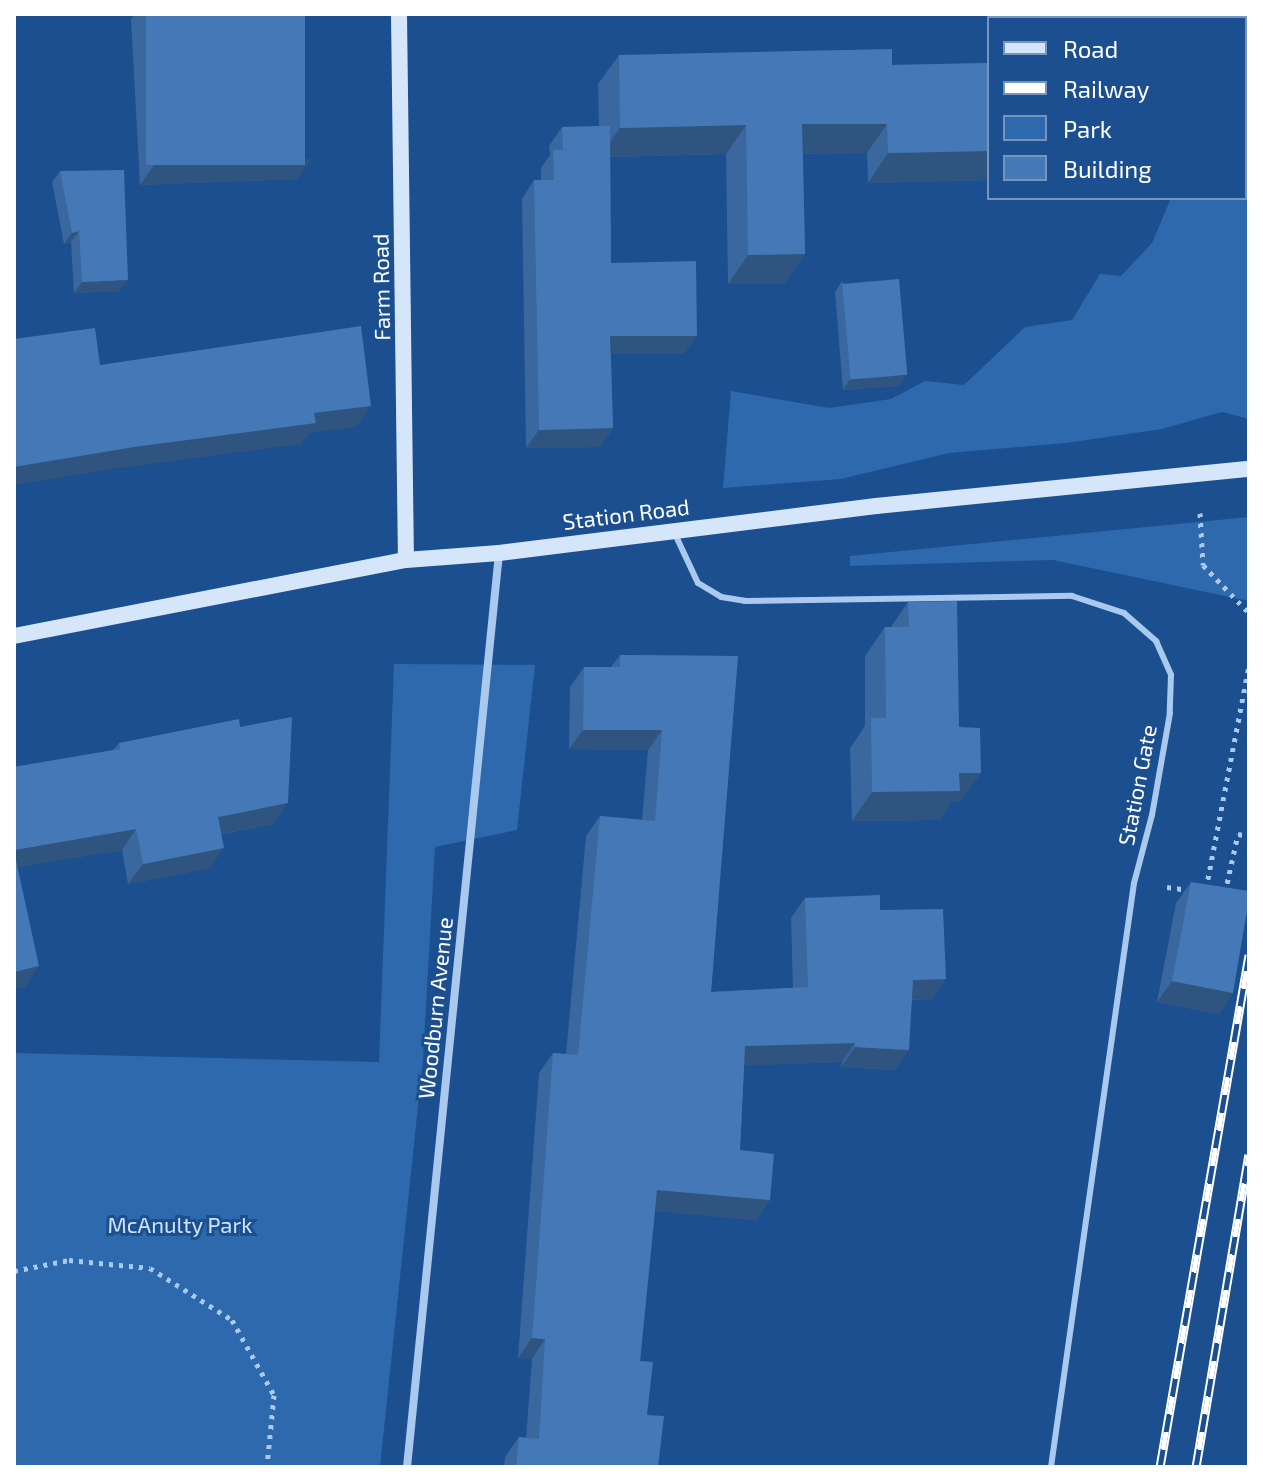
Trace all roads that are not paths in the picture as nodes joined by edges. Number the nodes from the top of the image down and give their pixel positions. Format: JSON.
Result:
{"nodes":[{"id":1,"x":399,"y":14,"type":"edge"},
{"id":2,"x":1249,"y":469,"type":"edge"},
{"id":3,"x":673,"y":530,"type":"junction"},
{"id":4,"x":499,"y":553,"type":"junction"},
{"id":5,"x":406,"y":560,"type":"junction"},
{"id":6,"x":14,"y":636,"type":"edge"},
{"id":7,"x":407,"y":1467,"type":"edge"},
{"id":8,"x":1051,"y":1467,"type":"edge"}],
"edges":[{"from":1,"to":5,"type":"street","name":"Farm Road"},
{"from":2,"to":3,"type":"street","name":"Station Road"},
{"from":3,"to":4,"type":"street","name":"Station Road"},
{"from":3,"to":8,"type":"lane","name":"Station Gate"},
{"from":4,"to":5,"type":"street","name":"Station Road"},
{"from":4,"to":7,"type":"street","name":"Woodburn Avenue"},
{"from":5,"to":6,"type":"street","name":"Station Road"}]}
